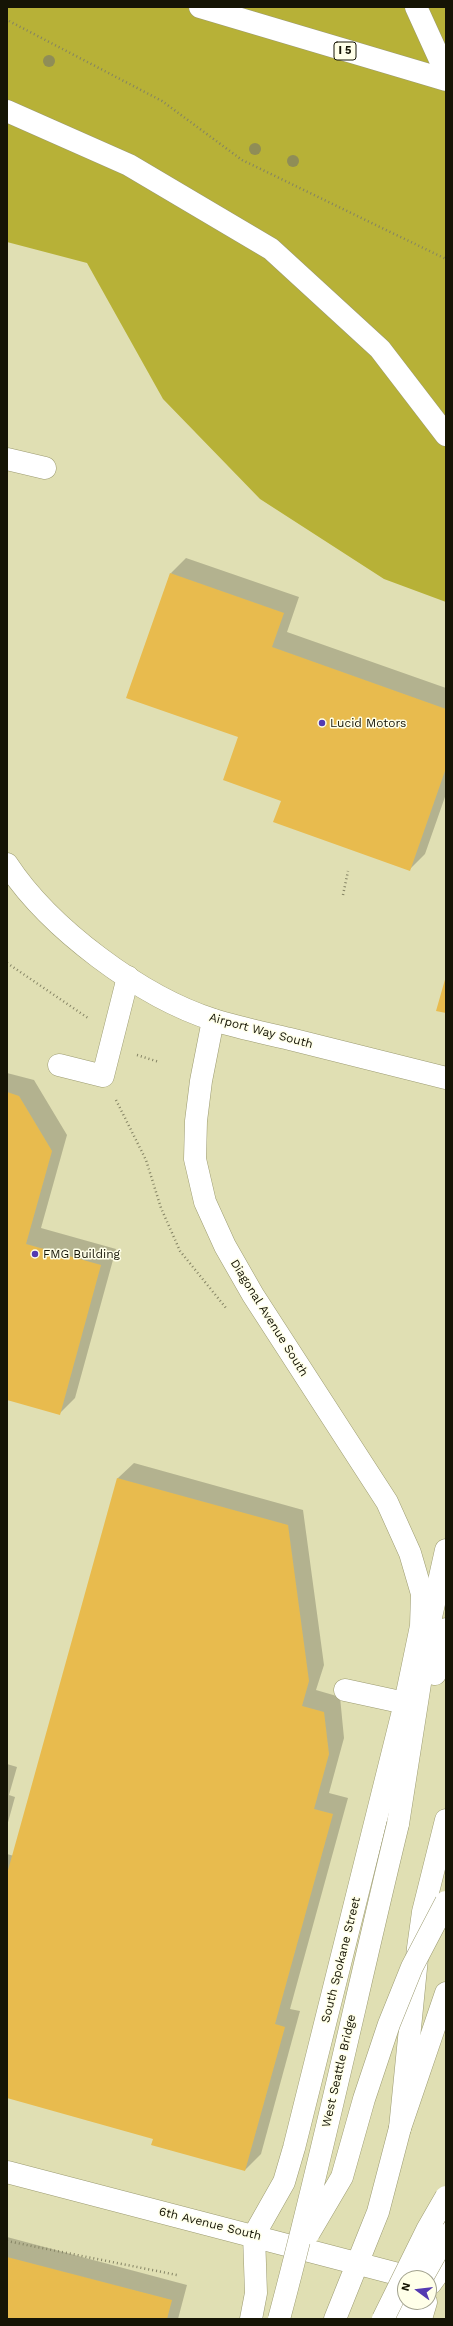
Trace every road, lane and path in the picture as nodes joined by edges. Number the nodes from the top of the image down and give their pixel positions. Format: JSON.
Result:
{"nodes":[{"id":1,"x":200,"y":7,"type":"edge"},
{"id":2,"x":416,"y":7,"type":"edge"},
{"id":3,"x":9,"y":22,"type":"dead end"},
{"id":4,"x":446,"y":73,"type":"edge"},
{"id":5,"x":446,"y":80,"type":"edge"},
{"id":6,"x":7,"y":111,"type":"edge"},
{"id":7,"x":446,"y":259,"type":"edge"},
{"id":8,"x":446,"y":435,"type":"edge"},
{"id":9,"x":7,"y":459,"type":"edge"},
{"id":10,"x":45,"y":468,"type":"dead end"},
{"id":11,"x":7,"y":864,"type":"edge"},
{"id":12,"x":348,"y":871,"type":"dead end"},
{"id":13,"x":342,"y":895,"type":"dead end"},
{"id":14,"x":7,"y":963,"type":"edge"},
{"id":15,"x":128,"y":977,"type":"junction"},
{"id":16,"x":213,"y":1020,"type":"junction"},
{"id":17,"x":113,"y":1037,"type":"junction"},
{"id":18,"x":159,"y":1062,"type":"dead end"},
{"id":19,"x":59,"y":1065,"type":"dead end"},
{"id":20,"x":103,"y":1076,"type":"junction"},
{"id":21,"x":446,"y":1078,"type":"edge"},
{"id":22,"x":136,"y":1137,"type":"dead end"},
{"id":23,"x":446,"y":1550,"type":"edge"},
{"id":24,"x":422,"y":1594,"type":"joint"},
{"id":25,"x":446,"y":1628,"type":"edge"},
{"id":26,"x":345,"y":1690,"type":"dead end"},
{"id":27,"x":405,"y":1703,"type":"junction"},
{"id":28,"x":446,"y":1820,"type":"edge"},
{"id":29,"x":398,"y":1824,"type":"junction"},
{"id":30,"x":446,"y":1847,"type":"edge"},
{"id":31,"x":432,"y":1876,"type":"junction"},
{"id":32,"x":446,"y":1902,"type":"edge"},
{"id":33,"x":446,"y":1993,"type":"edge"},
{"id":34,"x":400,"y":2128,"type":"junction"},
{"id":35,"x":7,"y":2172,"type":"edge"},
{"id":36,"x":446,"y":2197,"type":"edge"},
{"id":37,"x":446,"y":2218,"type":"edge"},
{"id":38,"x":446,"y":2235,"type":"edge"},
{"id":39,"x":254,"y":2236,"type":"junction"},
{"id":40,"x":7,"y":2241,"type":"edge"},
{"id":41,"x":297,"y":2254,"type":"junction"},
{"id":42,"x":446,"y":2262,"type":"edge"},
{"id":43,"x":359,"y":2264,"type":"junction"},
{"id":44,"x":432,"y":2270,"type":"edge"},
{"id":45,"x":434,"y":2270,"type":"edge"},
{"id":46,"x":437,"y":2274,"type":"edge"},
{"id":47,"x":177,"y":2275,"type":"dead end"},
{"id":48,"x":397,"y":2276,"type":"edge"},
{"id":49,"x":405,"y":2310,"type":"edge"},
{"id":50,"x":251,"y":2319,"type":"edge"},
{"id":51,"x":280,"y":2319,"type":"edge"},
{"id":52,"x":335,"y":2319,"type":"edge"},
{"id":53,"x":383,"y":2319,"type":"edge"},
{"id":54,"x":400,"y":2319,"type":"edge"}],
"edges":[{"from":1,"to":5,"type":"main road","number":"I 5"},
{"from":2,"to":4,"type":"main road"},
{"from":3,"to":7,"type":"path"},
{"from":6,"to":8,"type":"main road"},
{"from":9,"to":10,"type":"main road"},
{"from":11,"to":15,"type":"main road","name":"Airport Way South"},
{"from":12,"to":13,"type":"path"},
{"from":14,"to":17,"type":"path"},
{"from":15,"to":16,"type":"main road","name":"Airport Way South"},
{"from":15,"to":17,"type":"main road"},
{"from":16,"to":21,"type":"main road","name":"Airport Way South"},
{"from":16,"to":24,"type":"main road","name":"Diagonal Avenue South"},
{"from":17,"to":18,"type":"path"},
{"from":17,"to":20,"type":"main road"},
{"from":19,"to":20,"type":"main road"},
{"from":20,"to":22,"type":"path"},
{"from":23,"to":29,"type":"main road"},
{"from":24,"to":27,"type":"main road","name":"South Spokane Street"},
{"from":25,"to":29,"type":"main road"},
{"from":26,"to":27,"type":"main road"},
{"from":27,"to":39,"type":"main road","name":"South Spokane Street"},
{"from":28,"to":31,"type":"main road"},
{"from":29,"to":41,"type":"main road","name":"West Seattle Bridge","bridge":true},
{"from":30,"to":31,"type":"main road"},
{"from":31,"to":34,"type":"main road"},
{"from":32,"to":41,"type":"main road","bridge":true},
{"from":33,"to":34,"type":"main road"},
{"from":34,"to":43,"type":"main road"},
{"from":35,"to":39,"type":"main road","name":"6th Avenue South"},
{"from":36,"to":53,"type":"main road","bridge":true},
{"from":37,"to":44,"type":"main road"},
{"from":38,"to":45,"type":"main road","bridge":true},
{"from":39,"to":43,"type":"main road","name":"6th Avenue South"},
{"from":39,"to":50,"type":"main road"},
{"from":40,"to":47,"type":"path"},
{"from":41,"to":51,"type":"main road","name":"West Seattle Bridge","bridge":true},
{"from":42,"to":46,"type":"main road"},
{"from":43,"to":48,"type":"main road","name":"6th Avenue South"},
{"from":43,"to":52,"type":"main road"},
{"from":49,"to":54,"type":"main road"}]}
